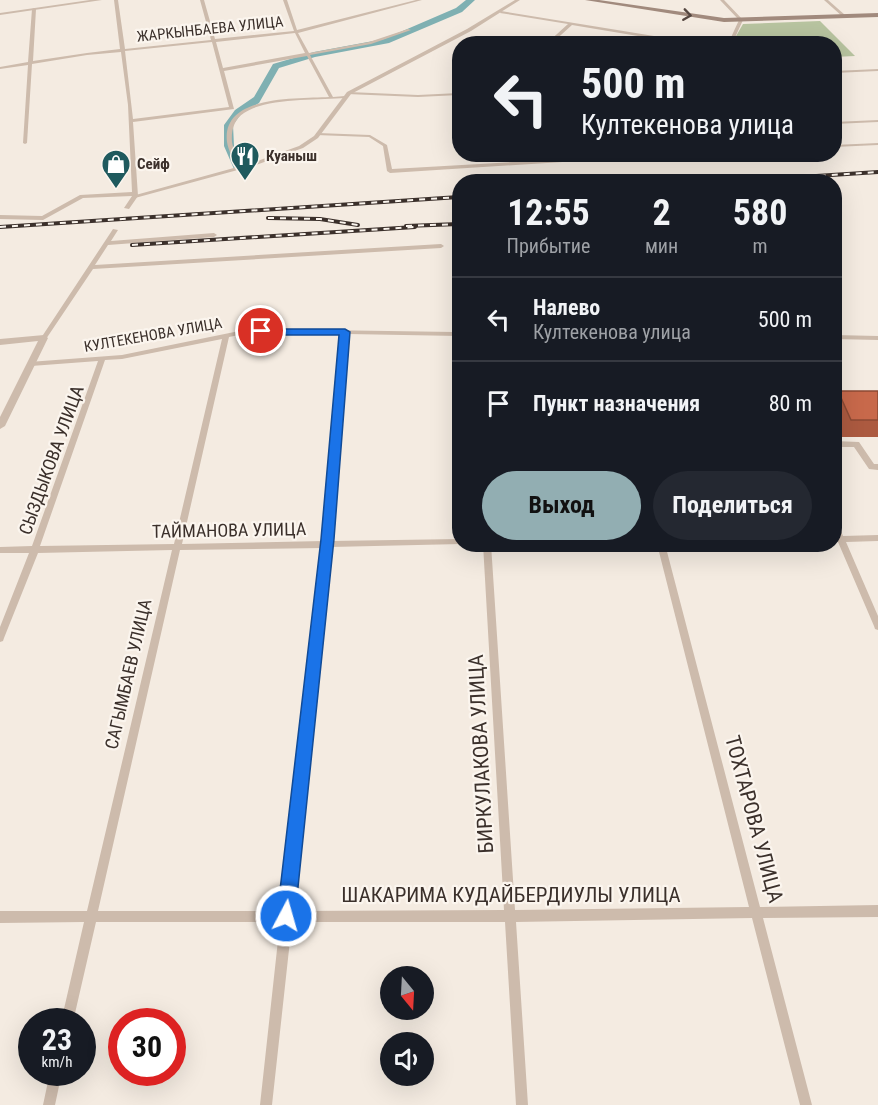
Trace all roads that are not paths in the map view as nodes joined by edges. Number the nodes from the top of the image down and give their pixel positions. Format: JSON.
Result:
{"nodes":[{"id":1,"x":100,"y":0,"type":"edge"},
{"id":2,"x":116,"y":0,"type":"edge"},
{"id":3,"x":202,"y":0,"type":"edge"},
{"id":4,"x":285,"y":0,"type":"edge"},
{"id":5,"x":420,"y":0,"type":"edge"},
{"id":6,"x":517,"y":0,"type":"edge"},
{"id":7,"x":588,"y":0,"type":"edge"},
{"id":8,"x":722,"y":0,"type":"edge"},
{"id":9,"x":826,"y":0,"type":"edge"},
{"id":10,"x":34,"y":9,"type":"junction"},
{"id":11,"x":501,"y":12,"type":"junction"},
{"id":12,"x":0,"y":14,"type":"edge"},
{"id":13,"x":878,"y":15,"type":"edge"},
{"id":14,"x":843,"y":16,"type":"junction"},
{"id":15,"x":741,"y":20,"type":"junction"},
{"id":16,"x":572,"y":24,"type":"junction"},
{"id":17,"x":409,"y":30,"type":"dead end"},
{"id":18,"x":296,"y":32,"type":"junction"},
{"id":19,"x":456,"y":36,"type":"edge"},
{"id":20,"x":558,"y":36,"type":"edge"},
{"id":21,"x":646,"y":36,"type":"edge"},
{"id":22,"x":734,"y":36,"type":"edge"},
{"id":23,"x":452,"y":38,"type":"edge"},
{"id":24,"x":213,"y":40,"type":"junction"},
{"id":25,"x":122,"y":50,"type":"junction"},
{"id":26,"x":308,"y":55,"type":"junction"},
{"id":27,"x":30,"y":64,"type":"junction"},
{"id":28,"x":0,"y":68,"type":"edge"},
{"id":29,"x":221,"y":70,"type":"junction"},
{"id":30,"x":878,"y":70,"type":"edge"},
{"id":31,"x":842,"y":72,"type":"edge"},
{"id":32,"x":452,"y":94,"type":"edge"},
{"id":33,"x":347,"y":95,"type":"junction"},
{"id":34,"x":332,"y":97,"type":"junction"},
{"id":35,"x":130,"y":121,"type":"junction"},
{"id":36,"x":878,"y":121,"type":"edge"},
{"id":37,"x":842,"y":123,"type":"edge"},
{"id":38,"x":318,"y":134,"type":"junction"},
{"id":39,"x":25,"y":143,"type":"dead end"},
{"id":40,"x":878,"y":144,"type":"edge"},
{"id":41,"x":842,"y":146,"type":"edge"},
{"id":42,"x":546,"y":162,"type":"edge"},
{"id":43,"x":240,"y":168,"type":"junction"},
{"id":44,"x":135,"y":195,"type":"junction"},
{"id":45,"x":127,"y":208,"type":"dead end"},
{"id":46,"x":0,"y":217,"type":"edge"},
{"id":47,"x":115,"y":230,"type":"dead end"},
{"id":48,"x":214,"y":235,"type":"dead end"},
{"id":49,"x":107,"y":243,"type":"junction"},
{"id":50,"x":441,"y":246,"type":"dead end"},
{"id":51,"x":91,"y":267,"type":"junction"},
{"id":52,"x":345,"y":332,"type":"junction"},
{"id":53,"x":452,"y":334,"type":"edge"},
{"id":54,"x":226,"y":335,"type":"junction"},
{"id":55,"x":842,"y":337,"type":"edge"},
{"id":56,"x":44,"y":338,"type":"junction"},
{"id":57,"x":878,"y":338,"type":"edge"},
{"id":58,"x":0,"y":342,"type":"edge"},
{"id":59,"x":102,"y":359,"type":"junction"},
{"id":60,"x":31,"y":364,"type":"junction"},
{"id":61,"x":0,"y":426,"type":"edge"},
{"id":62,"x":842,"y":444,"type":"edge"},
{"id":63,"x":878,"y":468,"type":"edge"},
{"id":64,"x":842,"y":538,"type":"edge"},
{"id":65,"x":878,"y":538,"type":"edge"},
{"id":66,"x":452,"y":542,"type":"edge"},
{"id":67,"x":327,"y":544,"type":"junction"},
{"id":68,"x":177,"y":547,"type":"junction"},
{"id":69,"x":35,"y":549,"type":"junction"},
{"id":70,"x":842,"y":549,"type":"edge"},
{"id":71,"x":0,"y":550,"type":"edge"},
{"id":72,"x":487,"y":552,"type":"edge"},
{"id":73,"x":663,"y":552,"type":"edge"},
{"id":74,"x":878,"y":626,"type":"edge"},
{"id":75,"x":0,"y":638,"type":"edge"},
{"id":76,"x":878,"y":911,"type":"edge"},
{"id":77,"x":758,"y":913,"type":"junction"},
{"id":78,"x":286,"y":916,"type":"junction"},
{"id":79,"x":510,"y":916,"type":"junction"},
{"id":80,"x":0,"y":917,"type":"edge"},
{"id":81,"x":89,"y":917,"type":"junction"},
{"id":82,"x":70,"y":1008,"type":"edge"},
{"id":83,"x":53,"y":1086,"type":"edge"},
{"id":84,"x":49,"y":1105,"type":"edge"},
{"id":85,"x":266,"y":1105,"type":"edge"},
{"id":86,"x":522,"y":1105,"type":"edge"},
{"id":87,"x":806,"y":1105,"type":"edge"}],
"edges":[{"from":1,"to":10,"type":"street"},
{"from":2,"to":25,"type":"street"},
{"from":3,"to":24,"type":"street"},
{"from":4,"to":18,"type":"street"},
{"from":5,"to":18,"type":"street","name":"ЖАРКЫНБАЕВА УЛИЦА"},
{"from":6,"to":11,"type":"street"},
{"from":7,"to":15,"type":"main road","one_way":true},
{"from":8,"to":15,"type":"street"},
{"from":9,"to":14,"type":"street"},
{"from":10,"to":12,"type":"street"},
{"from":10,"to":27,"type":"street"},
{"from":11,"to":16,"type":"street"},
{"from":11,"to":19,"type":"street"},
{"from":13,"to":14,"type":"main road"},
{"from":14,"to":15,"type":"main road"},
{"from":15,"to":22,"type":"street"},
{"from":16,"to":20,"type":"street"},
{"from":16,"to":21,"type":"street"},
{"from":17,"to":26,"type":"street"},
{"from":18,"to":24,"type":"street","name":"ЖАРКЫНБАЕВА УЛИЦА"},
{"from":18,"to":26,"type":"street"},
{"from":23,"to":33,"type":"street"},
{"from":24,"to":25,"type":"street","name":"ЖАРКЫНБАЕВА УЛИЦА"},
{"from":24,"to":29,"type":"street"},
{"from":25,"to":27,"type":"street","name":"ЖАРКЫНБАЕВА УЛИЦА"},
{"from":25,"to":35,"type":"street"},
{"from":26,"to":29,"type":"street"},
{"from":26,"to":34,"type":"street"},
{"from":27,"to":28,"type":"street","name":"ЖАРКЫНБАЕВА УЛИЦА"},
{"from":27,"to":39,"type":"street"},
{"from":29,"to":35,"type":"street"},
{"from":30,"to":31,"type":"street"},
{"from":32,"to":33,"type":"street"},
{"from":33,"to":34,"type":"street"},
{"from":33,"to":38,"type":"street"},
{"from":34,"to":43,"type":"street"},
{"from":35,"to":44,"type":"street"},
{"from":36,"to":37,"type":"street"},
{"from":38,"to":42,"type":"street"},
{"from":38,"to":43,"type":"street"},
{"from":40,"to":41,"type":"street"},
{"from":43,"to":44,"type":"street"},
{"from":44,"to":45,"type":"street"},
{"from":44,"to":46,"type":"street"},
{"from":47,"to":49,"type":"street"},
{"from":48,"to":49,"type":"street"},
{"from":49,"to":51,"type":"street"},
{"from":50,"to":51,"type":"street"},
{"from":51,"to":56,"type":"street"},
{"from":52,"to":53,"type":"street","name":"КУЛТЕКЕНОВА УЛИЦА"},
{"from":52,"to":54,"type":"street","name":"КУЛТЕКЕНОВА УЛИЦА"},
{"from":52,"to":67,"type":"street"},
{"from":54,"to":59,"type":"street","name":"КУЛТЕКЕНОВА УЛИЦА"},
{"from":54,"to":68,"type":"street","name":"САГЫМБАЕВ УЛИЦА"},
{"from":55,"to":57,"type":"street"},
{"from":56,"to":58,"type":"street"},
{"from":56,"to":60,"type":"street"},
{"from":59,"to":60,"type":"street","name":"КУЛТЕКЕНОВА УЛИЦА"},
{"from":59,"to":69,"type":"street","name":"СЫЗДЫКОВА УЛИЦА"},
{"from":60,"to":61,"type":"street"},
{"from":62,"to":63,"type":"street"},
{"from":64,"to":65,"type":"street"},
{"from":66,"to":67,"type":"street","name":"ТАЙМАНОВА УЛИЦА"},
{"from":67,"to":68,"type":"street","name":"ТАЙМАНОВА УЛИЦА"},
{"from":67,"to":78,"type":"street"},
{"from":68,"to":69,"type":"street","name":"ТАЙМАНОВА УЛИЦА"},
{"from":68,"to":81,"type":"street","name":"САГЫМБАЕВ УЛИЦА"},
{"from":69,"to":71,"type":"street","name":"ТАЙМАНОВА УЛИЦА"},
{"from":69,"to":75,"type":"street","name":"СЫЗДЫКОВА УЛИЦА"},
{"from":70,"to":74,"type":"street"},
{"from":72,"to":79,"type":"street","name":"БИРКУЛАКОВА УЛИЦА"},
{"from":73,"to":77,"type":"street","name":"ТОХТАРОВА УЛИЦА"},
{"from":76,"to":77,"type":"street","name":"ШАКАРИМА КУДАЙБЕРДИУЛЫ УЛИЦА"},
{"from":77,"to":79,"type":"street","name":"ШАКАРИМА КУДАЙБЕРДИУЛЫ УЛИЦА"},
{"from":77,"to":87,"type":"street","name":"ТОХТАРОВА УЛИЦА"},
{"from":78,"to":79,"type":"street","name":"ШАКАРИМА КУДАЙБЕРДИУЛЫ УЛИЦА"},
{"from":78,"to":81,"type":"street","name":"ШАКАРИМА КУДАЙБЕРДИУЛЫ УЛИЦА"},
{"from":78,"to":85,"type":"street"},
{"from":79,"to":86,"type":"street","name":"БИРКУЛАКОВА УЛИЦА"},
{"from":80,"to":81,"type":"street","name":"ШАКАРИМА КУДАЙБЕРДИУЛЫ УЛИЦА"},
{"from":81,"to":82,"type":"street","name":"САГЫМБАЕВ УЛИЦА"},
{"from":83,"to":84,"type":"street"}]}
